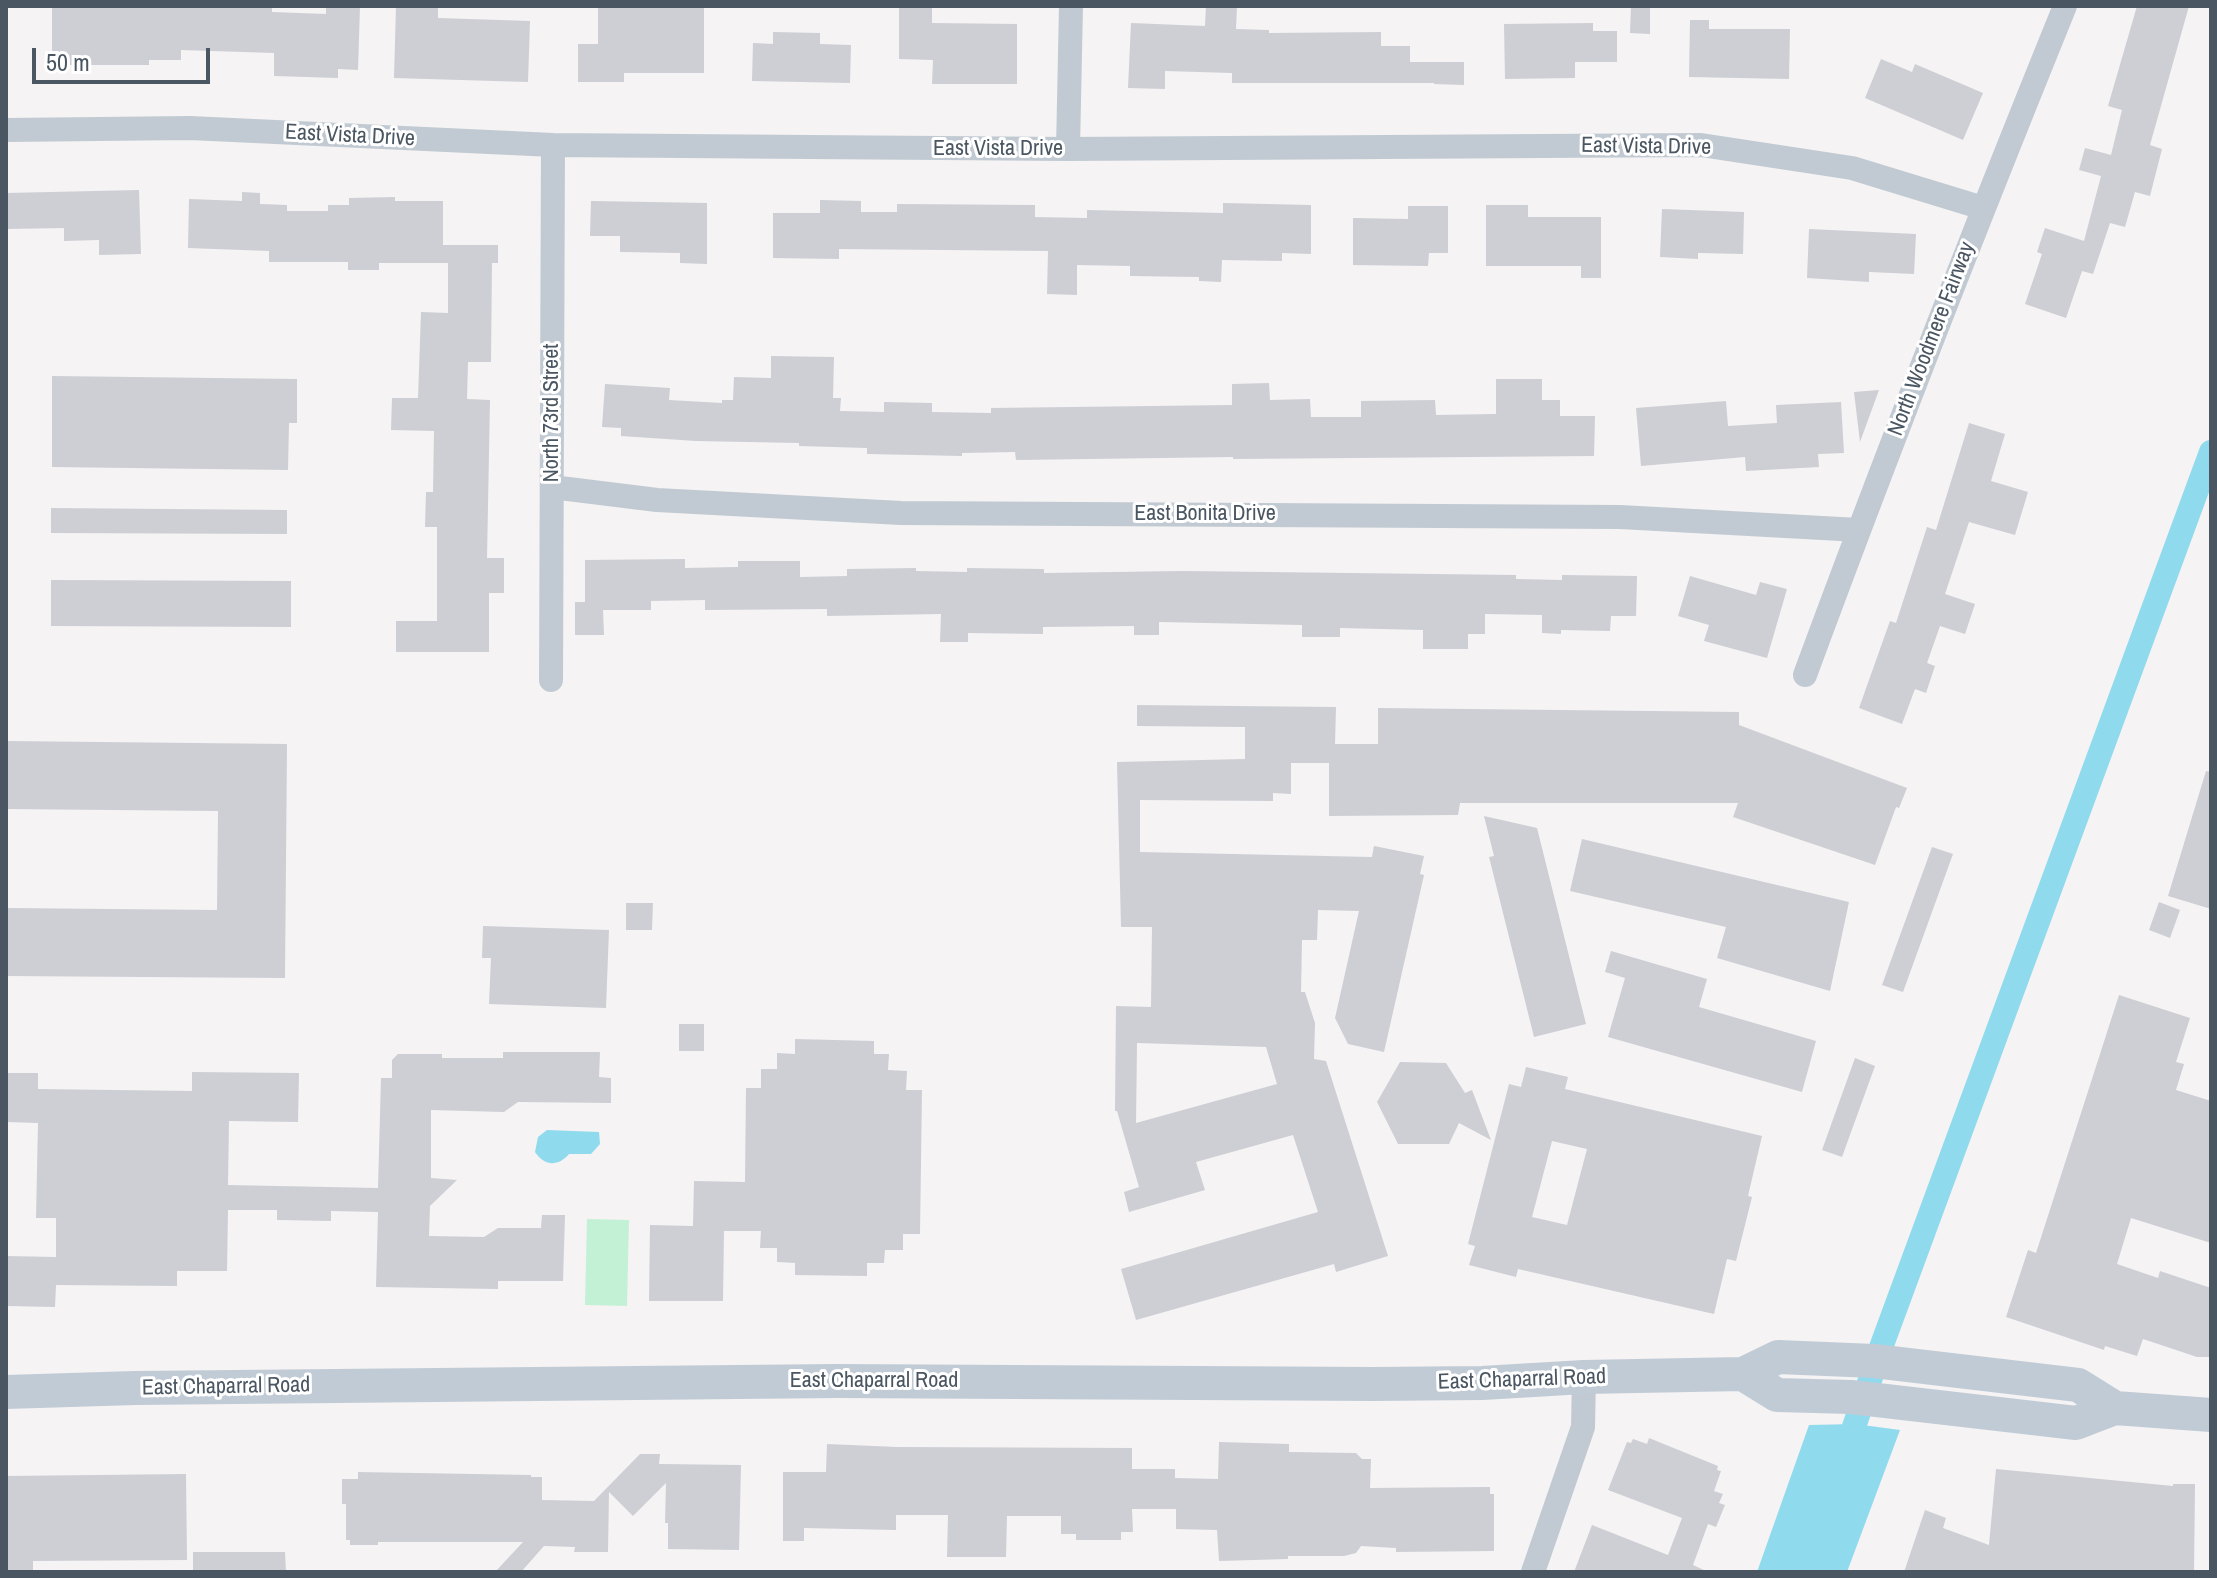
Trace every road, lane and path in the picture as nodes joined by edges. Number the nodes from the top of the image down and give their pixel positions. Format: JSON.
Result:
{"nodes":[{"id":1,"x":1071,"y":6,"type":"edge"},
{"id":2,"x":2065,"y":6,"type":"edge"},
{"id":3,"x":6,"y":130,"type":"edge"},
{"id":4,"x":553,"y":145,"type":"junction"},
{"id":5,"x":1068,"y":149,"type":"junction"},
{"id":6,"x":1983,"y":208,"type":"junction"},
{"id":7,"x":552,"y":487,"type":"junction"},
{"id":8,"x":1859,"y":530,"type":"junction"},
{"id":9,"x":1805,"y":675,"type":"dead end"},
{"id":10,"x":551,"y":680,"type":"dead end"},
{"id":11,"x":1743,"y":1374,"type":"junction"},
{"id":12,"x":1584,"y":1377,"type":"junction"},
{"id":13,"x":6,"y":1392,"type":"edge"},
{"id":14,"x":2115,"y":1408,"type":"junction"},
{"id":15,"x":2211,"y":1415,"type":"edge"},
{"id":16,"x":1533,"y":1572,"type":"edge"}],
"edges":[{"from":1,"to":5,"type":"street"},
{"from":2,"to":6,"type":"street","name":"North Woodmere Fairway"},
{"from":3,"to":4,"type":"street","name":"East Vista Drive"},
{"from":4,"to":5,"type":"street","name":"East Vista Drive"},
{"from":4,"to":7,"type":"street","name":"North 73rd Street"},
{"from":5,"to":6,"type":"street","name":"East Vista Drive"},
{"from":6,"to":8,"type":"street","name":"North Woodmere Fairway"},
{"from":7,"to":8,"type":"street","name":"East Bonita Drive"},
{"from":7,"to":10,"type":"street","name":"North 73rd Street"},
{"from":8,"to":9,"type":"street","name":"North Woodmere Fairway"},
{"from":11,"to":12,"type":"main road","name":"East Chaparral Road"},
{"from":11,"to":14,"type":"main road","name":"East Chaparral Road"},
{"from":11,"to":14,"type":"main road","name":"East Chaparral Road"},
{"from":12,"to":13,"type":"main road","name":"East Chaparral Road"},
{"from":12,"to":16,"type":"street"},
{"from":14,"to":15,"type":"main road","name":"East Chaparral Road"}]}
